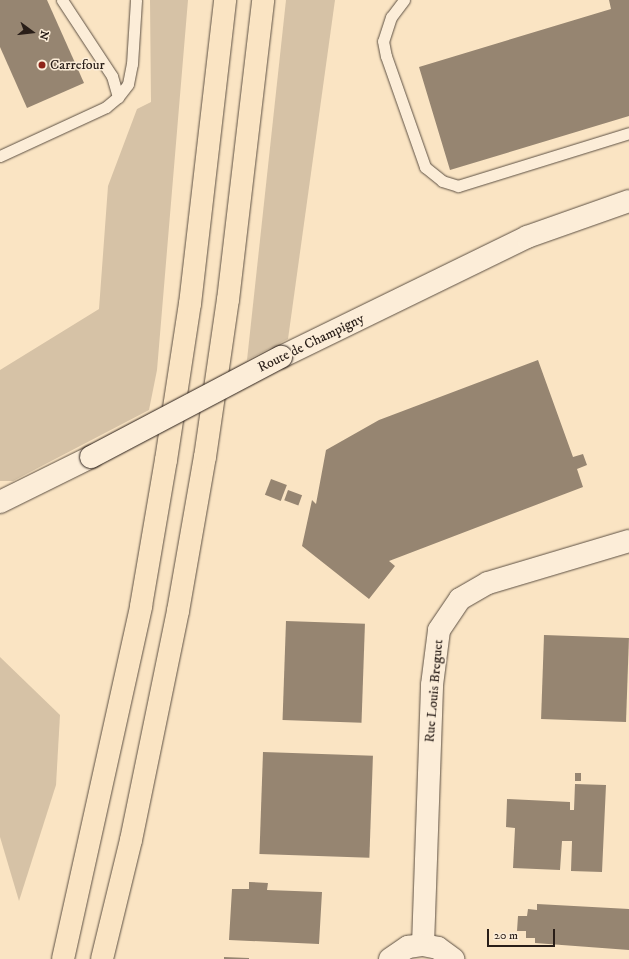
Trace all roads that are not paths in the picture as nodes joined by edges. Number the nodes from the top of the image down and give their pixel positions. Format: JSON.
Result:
{"nodes":[{"id":1,"x":62,"y":0,"type":"edge"},
{"id":2,"x":136,"y":0,"type":"edge"},
{"id":3,"x":225,"y":0,"type":"edge"},
{"id":4,"x":263,"y":0,"type":"edge"},
{"id":5,"x":404,"y":0,"type":"edge"},
{"id":6,"x":118,"y":97,"type":"junction"},
{"id":7,"x":629,"y":134,"type":"edge"},
{"id":8,"x":0,"y":156,"type":"edge"},
{"id":9,"x":629,"y":201,"type":"edge"},
{"id":10,"x":0,"y":502,"type":"edge"},
{"id":11,"x":629,"y":541,"type":"edge"},
{"id":12,"x":423,"y":945,"type":"junction"},
{"id":13,"x":63,"y":959,"type":"edge"},
{"id":14,"x":102,"y":959,"type":"edge"},
{"id":15,"x":390,"y":959,"type":"edge"},
{"id":16,"x":453,"y":959,"type":"edge"}],
"edges":[{"from":1,"to":6,"type":"lane"},
{"from":2,"to":6,"type":"lane"},
{"from":3,"to":13,"type":"highway"},
{"from":4,"to":14,"type":"highway"},
{"from":5,"to":7,"type":"lane"},
{"from":6,"to":8,"type":"lane"},
{"from":9,"to":10,"type":"street","name":"Route de Champigny","bridge":true},
{"from":11,"to":12,"type":"street","name":"Rue Louis Breguet"},
{"from":12,"to":15,"type":"street"},
{"from":12,"to":16,"type":"street"}]}
